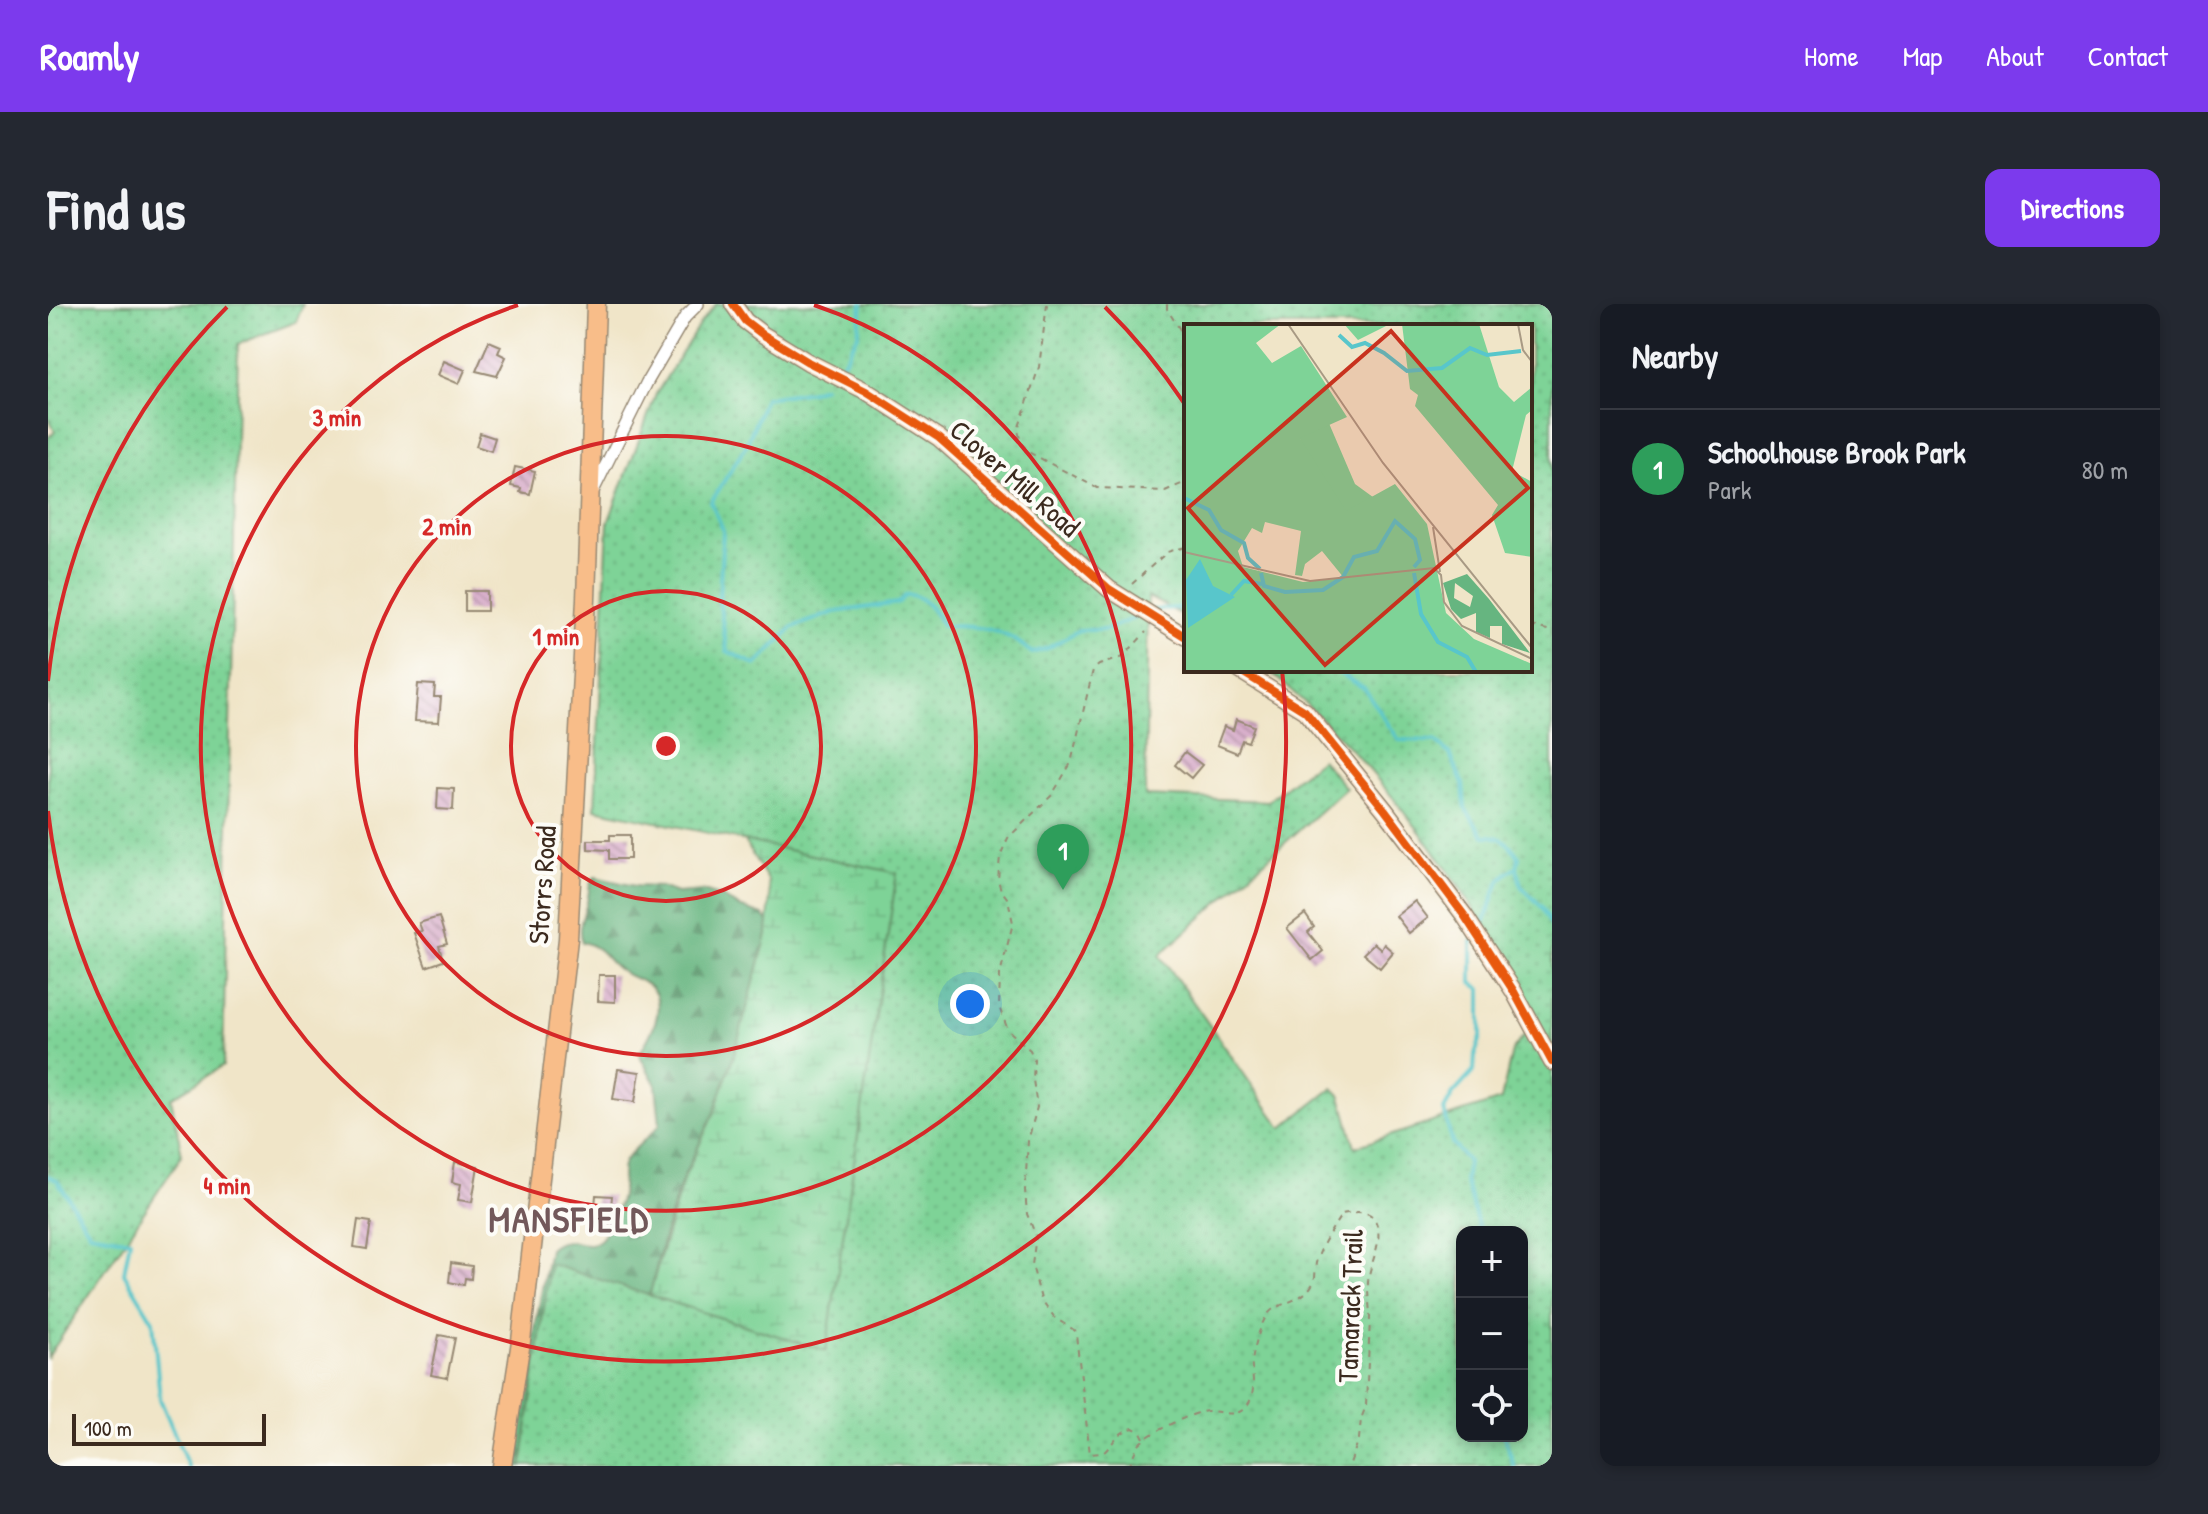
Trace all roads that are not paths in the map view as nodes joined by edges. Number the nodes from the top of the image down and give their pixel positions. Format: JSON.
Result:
{"nodes":[{"id":1,"x":596,"y":304,"type":"edge"},
{"id":2,"x":698,"y":304,"type":"edge"},
{"id":3,"x":733,"y":304,"type":"edge"},
{"id":4,"x":590,"y":495,"type":"junction"},
{"id":5,"x":1184,"y":636,"type":"edge"},
{"id":6,"x":1242,"y":672,"type":"edge"},
{"id":7,"x":1552,"y":1062,"type":"edge"},
{"id":8,"x":502,"y":1466,"type":"edge"}],
"edges":[{"from":1,"to":4,"type":"main road","name":"Storrs Road"},
{"from":2,"to":4,"type":"street"},
{"from":3,"to":5,"type":"street","name":"Clover Mill Road"},
{"from":4,"to":8,"type":"main road","name":"Storrs Road"},
{"from":6,"to":7,"type":"street"}]}
